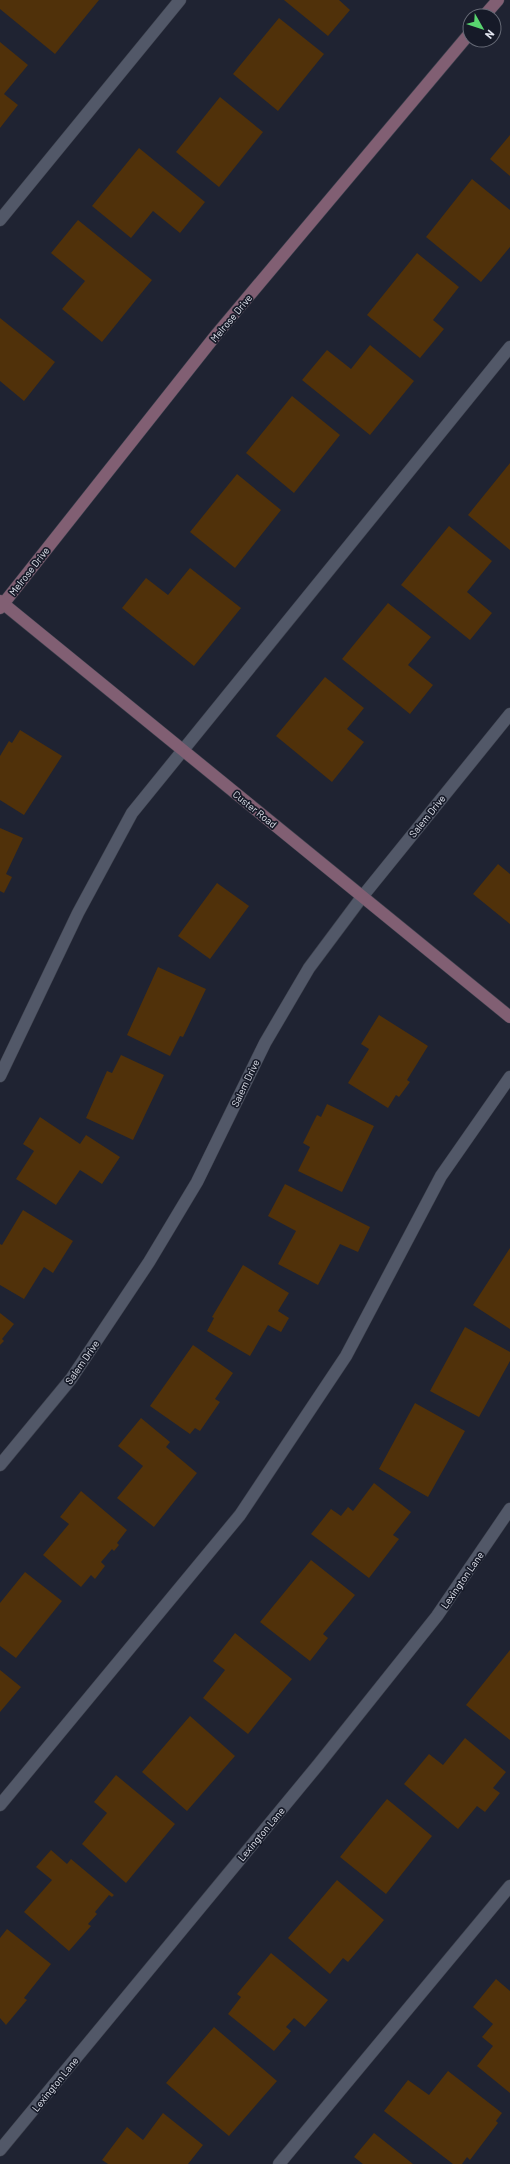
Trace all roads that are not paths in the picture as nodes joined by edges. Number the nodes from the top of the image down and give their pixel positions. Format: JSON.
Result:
{"nodes":[{"id":1,"x":180,"y":0,"type":"edge"},
{"id":2,"x":498,"y":0,"type":"edge"},
{"id":3,"x":491,"y":8,"type":"edge"},
{"id":4,"x":462,"y":43,"type":"edge"},
{"id":5,"x":0,"y":220,"type":"edge"},
{"id":6,"x":510,"y":347,"type":"edge"},
{"id":7,"x":1,"y":605,"type":"edge"},
{"id":8,"x":510,"y":714,"type":"edge"},
{"id":9,"x":182,"y":750,"type":"junction"},
{"id":10,"x":362,"y":897,"type":"junction"},
{"id":11,"x":510,"y":1017,"type":"edge"},
{"id":12,"x":0,"y":1076,"type":"edge"},
{"id":13,"x":510,"y":1077,"type":"edge"},
{"id":14,"x":0,"y":1465,"type":"edge"},
{"id":15,"x":510,"y":1509,"type":"edge"},
{"id":16,"x":0,"y":1805,"type":"edge"},
{"id":17,"x":510,"y":1886,"type":"edge"},
{"id":18,"x":0,"y":2150,"type":"edge"},
{"id":19,"x":279,"y":2164,"type":"edge"}],
"edges":[{"from":1,"to":5,"type":"street"},
{"from":2,"to":3,"type":"street"},
{"from":4,"to":7,"type":"street","name":"Melrose Drive"},
{"from":6,"to":9,"type":"street"},
{"from":7,"to":9,"type":"street","name":"Custer Road"},
{"from":8,"to":10,"type":"street","name":"Salem Drive"},
{"from":9,"to":10,"type":"street","name":"Custer Road"},
{"from":9,"to":12,"type":"street"},
{"from":10,"to":11,"type":"street","name":"Custer Road"},
{"from":10,"to":14,"type":"street","name":"Salem Drive"},
{"from":13,"to":16,"type":"street"},
{"from":15,"to":18,"type":"street","name":"Lexington Lane"},
{"from":17,"to":19,"type":"street"}]}
